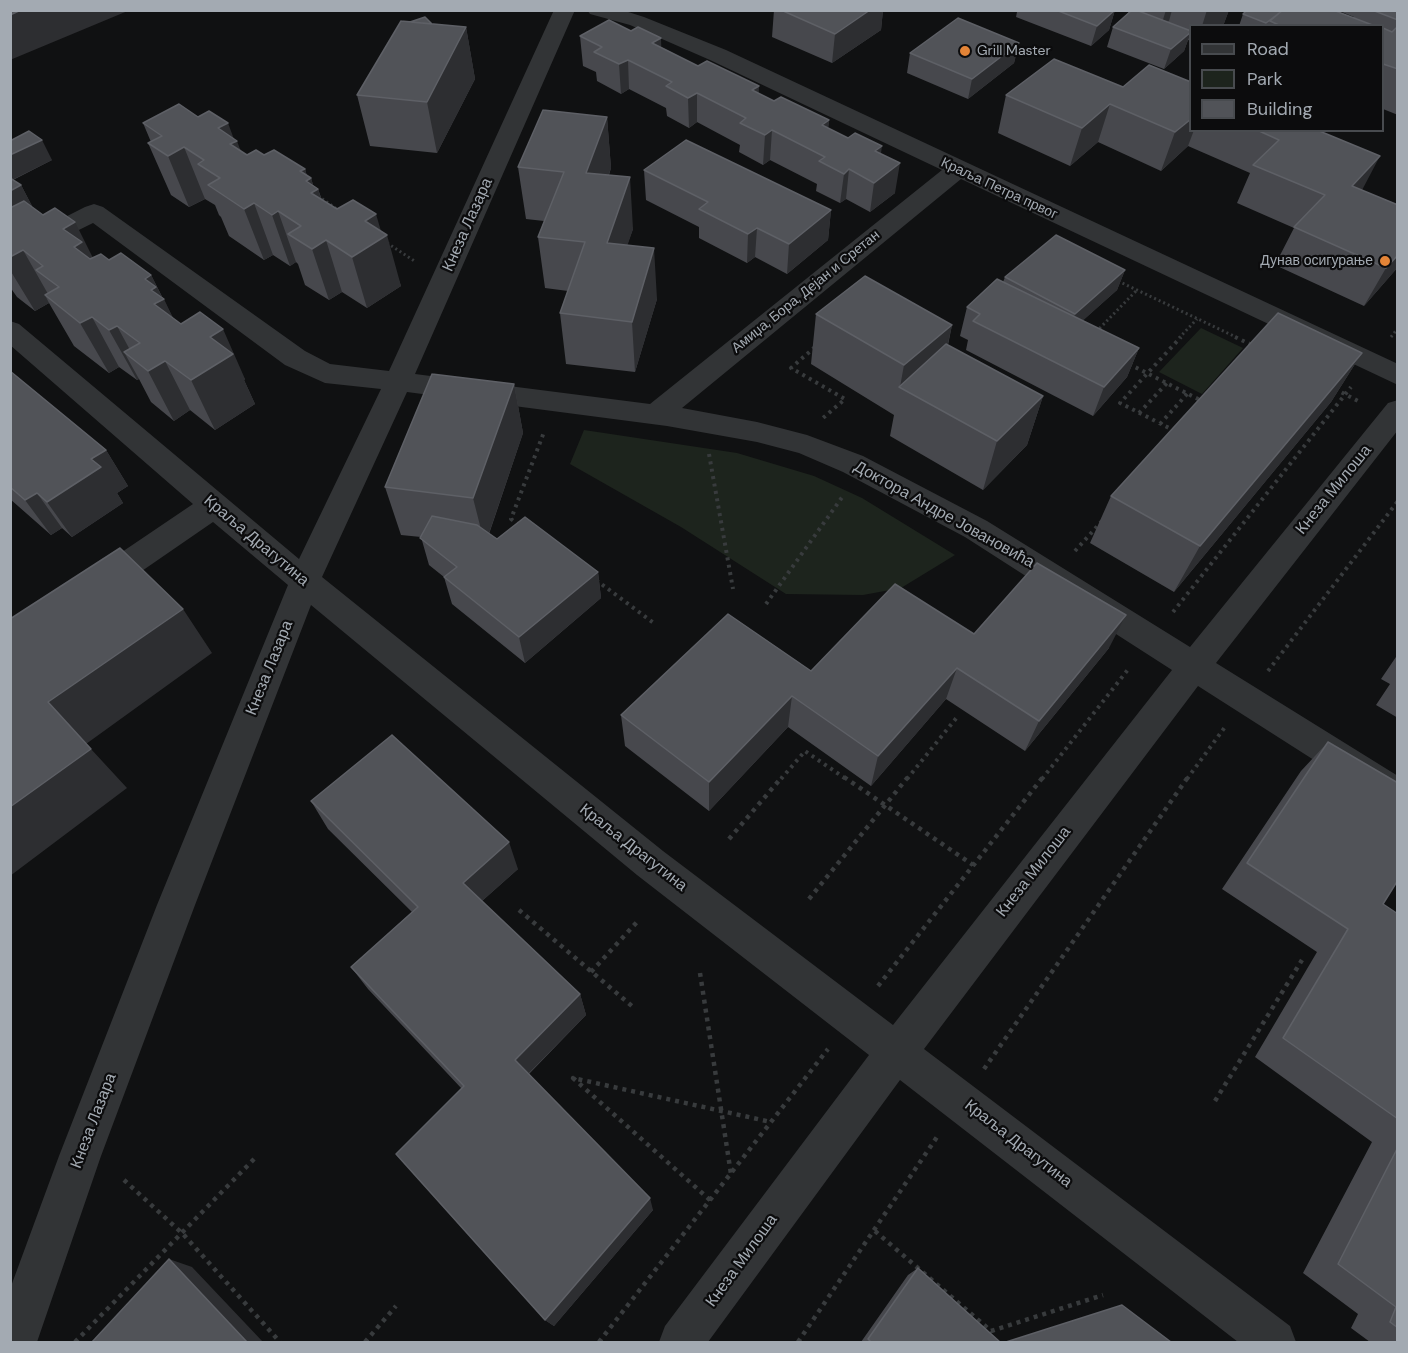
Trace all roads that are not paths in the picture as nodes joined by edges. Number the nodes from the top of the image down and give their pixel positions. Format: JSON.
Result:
{"nodes":[{"id":1,"x":566,"y":10,"type":"edge"},
{"id":2,"x":597,"y":10,"type":"edge"},
{"id":3,"x":958,"y":169,"type":"junction"},
{"id":4,"x":10,"y":256,"type":"edge"},
{"id":5,"x":10,"y":330,"type":"edge"},
{"id":6,"x":1398,"y":376,"type":"edge"},
{"id":7,"x":398,"y":382,"type":"junction"},
{"id":8,"x":1398,"y":410,"type":"edge"},
{"id":9,"x":655,"y":415,"type":"junction"},
{"id":10,"x":213,"y":506,"type":"junction"},
{"id":11,"x":304,"y":582,"type":"junction"},
{"id":12,"x":69,"y":605,"type":"edge"},
{"id":13,"x":1194,"y":666,"type":"junction"},
{"id":14,"x":1398,"y":795,"type":"edge"},
{"id":15,"x":897,"y":1052,"type":"junction"},
{"id":16,"x":14,"y":1342,"type":"edge"},
{"id":17,"x":681,"y":1342,"type":"edge"},
{"id":18,"x":1274,"y":1342,"type":"edge"}],
"edges":[{"from":1,"to":7,"type":"street","name":"Кнеза Лазара"},
{"from":2,"to":3,"type":"street","name":"Краља Петра првог"},
{"from":3,"to":6,"type":"street","name":"Краља Петра првог"},
{"from":3,"to":9,"type":"street","name":"Амиџа, Бора, Дејан и Сретан"},
{"from":4,"to":7,"type":"street","name":"Доктора Андре Јовановића"},
{"from":5,"to":10,"type":"street","name":"Краља Драгутина"},
{"from":7,"to":9,"type":"street","name":"Доктора Андре Јовановића"},
{"from":7,"to":11,"type":"street","name":"Кнеза Лазара"},
{"from":8,"to":13,"type":"street","name":"Кнеза Милоша"},
{"from":9,"to":13,"type":"street","name":"Доктора Андре Јовановића"},
{"from":10,"to":11,"type":"street","name":"Краља Драгутина"},
{"from":10,"to":12,"type":"street"},
{"from":11,"to":15,"type":"street","name":"Краља Драгутина"},
{"from":11,"to":16,"type":"street","name":"Кнеза Лазара"},
{"from":13,"to":14,"type":"street","name":"Доктора Андре Јовановића"},
{"from":13,"to":15,"type":"street","name":"Кнеза Милоша"},
{"from":15,"to":17,"type":"street","name":"Кнеза Милоша"},
{"from":15,"to":18,"type":"street","name":"Краља Драгутина"}]}
